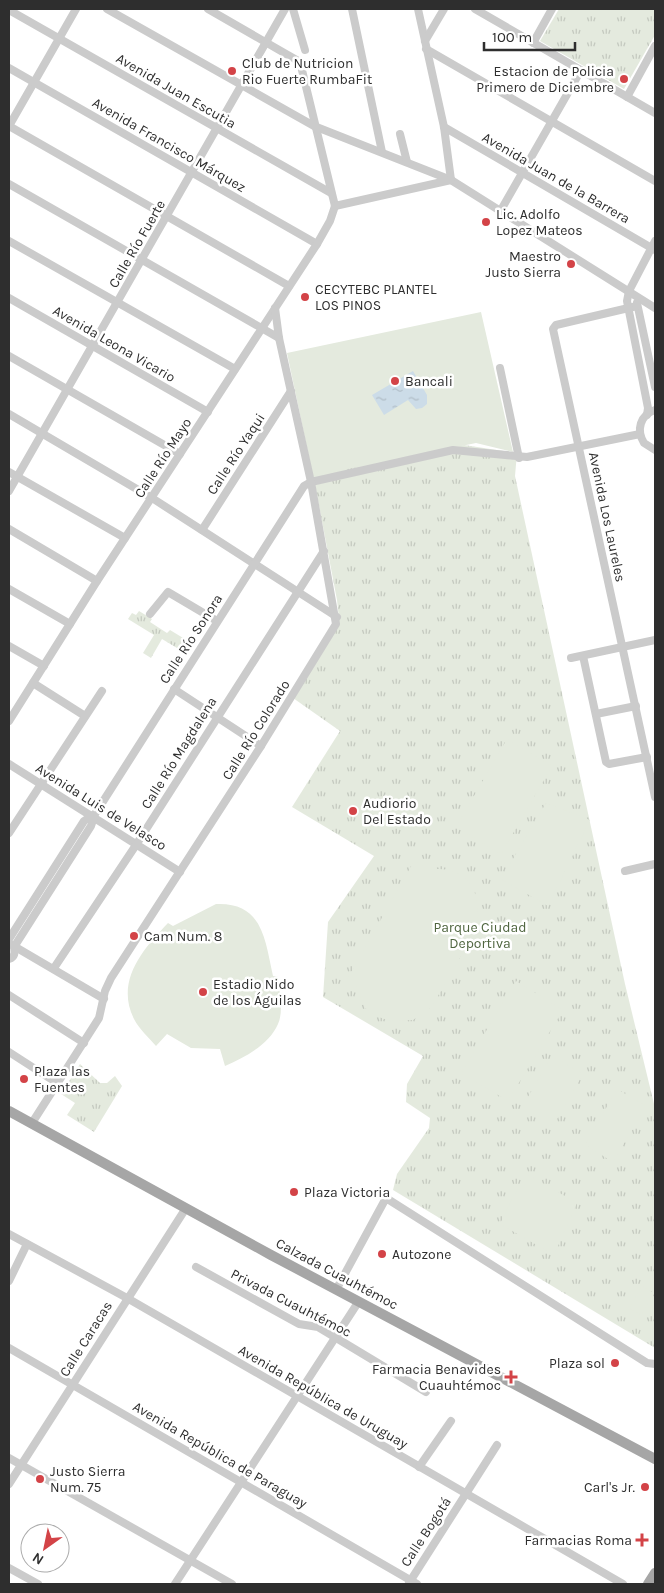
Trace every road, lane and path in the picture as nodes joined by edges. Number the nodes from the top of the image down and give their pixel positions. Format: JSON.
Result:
{"nodes":[{"id":1,"x":76,"y":9,"type":"edge"},
{"id":2,"x":106,"y":9,"type":"edge"},
{"id":3,"x":208,"y":9,"type":"edge"},
{"id":4,"x":285,"y":9,"type":"edge"},
{"id":5,"x":293,"y":9,"type":"edge"},
{"id":6,"x":352,"y":9,"type":"edge"},
{"id":7,"x":418,"y":9,"type":"edge"},
{"id":8,"x":444,"y":9,"type":"edge"},
{"id":9,"x":475,"y":9,"type":"edge"},
{"id":10,"x":552,"y":9,"type":"edge"},
{"id":11,"x":9,"y":10,"type":"edge"},
{"id":12,"x":59,"y":38,"type":"junction"},
{"id":13,"x":267,"y":42,"type":"junction"},
{"id":14,"x":533,"y":42,"type":"junction"},
{"id":15,"x":426,"y":45,"type":"junction"},
{"id":16,"x":655,"y":46,"type":"edge"},
{"id":17,"x":306,"y":50,"type":"dead end"},
{"id":18,"x":9,"y":68,"type":"edge"},
{"id":19,"x":581,"y":70,"type":"junction"},
{"id":20,"x":34,"y":82,"type":"junction"},
{"id":21,"x":242,"y":86,"type":"junction"},
{"id":22,"x":627,"y":96,"type":"junction"},
{"id":23,"x":655,"y":113,"type":"edge"},
{"id":24,"x":551,"y":121,"type":"junction"},
{"id":25,"x":9,"y":126,"type":"edge"},
{"id":26,"x":314,"y":126,"type":"junction"},
{"id":27,"x":444,"y":127,"type":"junction"},
{"id":28,"x":217,"y":129,"type":"junction"},
{"id":29,"x":400,"y":134,"type":"dead end"},
{"id":30,"x":382,"y":152,"type":"junction"},
{"id":31,"x":407,"y":162,"type":"junction"},
{"id":32,"x":192,"y":173,"type":"junction"},
{"id":33,"x":522,"y":173,"type":"junction"},
{"id":34,"x":451,"y":180,"type":"junction"},
{"id":35,"x":655,"y":181,"type":"edge"},
{"id":36,"x":9,"y":184,"type":"edge"},
{"id":37,"x":331,"y":193,"type":"junction"},
{"id":38,"x":335,"y":206,"type":"junction"},
{"id":39,"x":501,"y":210,"type":"junction"},
{"id":40,"x":167,"y":216,"type":"junction"},
{"id":41,"x":9,"y":241,"type":"edge"},
{"id":42,"x":317,"y":244,"type":"junction"},
{"id":43,"x":654,"y":246,"type":"edge"},
{"id":44,"x":143,"y":259,"type":"junction"},
{"id":45,"x":289,"y":286,"type":"junction"},
{"id":46,"x":629,"y":291,"type":"junction"},
{"id":47,"x":9,"y":298,"type":"edge"},
{"id":48,"x":118,"y":303,"type":"junction"},
{"id":49,"x":638,"y":306,"type":"junction"},
{"id":50,"x":275,"y":308,"type":"junction"},
{"id":51,"x":628,"y":308,"type":"junction"},
{"id":52,"x":655,"y":308,"type":"edge"},
{"id":53,"x":262,"y":328,"type":"junction"},
{"id":54,"x":279,"y":338,"type":"junction"},
{"id":55,"x":93,"y":347,"type":"junction"},
{"id":56,"x":9,"y":356,"type":"edge"},
{"id":57,"x":653,"y":363,"type":"edge"},
{"id":58,"x":500,"y":368,"type":"dead end"},
{"id":59,"x":235,"y":369,"type":"junction"},
{"id":60,"x":655,"y":387,"type":"edge"},
{"id":61,"x":68,"y":390,"type":"junction"},
{"id":62,"x":290,"y":391,"type":"junction"},
{"id":63,"x":655,"y":410,"type":"edge"},
{"id":64,"x":208,"y":412,"type":"junction"},
{"id":65,"x":9,"y":414,"type":"edge"},
{"id":66,"x":647,"y":415,"type":"junction"},
{"id":67,"x":43,"y":434,"type":"junction"},
{"id":68,"x":640,"y":434,"type":"junction"},
{"id":69,"x":579,"y":447,"type":"junction"},
{"id":70,"x":655,"y":450,"type":"edge"},
{"id":71,"x":180,"y":454,"type":"junction"},
{"id":72,"x":519,"y":458,"type":"junction"},
{"id":73,"x":9,"y":472,"type":"edge"},
{"id":74,"x":17,"y":477,"type":"junction"},
{"id":75,"x":311,"y":482,"type":"junction"},
{"id":76,"x":9,"y":491,"type":"edge"},
{"id":77,"x":152,"y":498,"type":"junction"},
{"id":78,"x":9,"y":529,"type":"edge"},
{"id":79,"x":202,"y":530,"type":"junction"},
{"id":80,"x":125,"y":538,"type":"junction"},
{"id":81,"x":324,"y":551,"type":"junction"},
{"id":82,"x":254,"y":563,"type":"junction"},
{"id":83,"x":97,"y":581,"type":"junction"},
{"id":84,"x":9,"y":589,"type":"edge"},
{"id":85,"x":297,"y":591,"type":"junction"},
{"id":86,"x":150,"y":614,"type":"dead end"},
{"id":87,"x":337,"y":616,"type":"junction"},
{"id":88,"x":217,"y":621,"type":"junction"},
{"id":89,"x":70,"y":624,"type":"junction"},
{"id":90,"x":655,"y":640,"type":"edge"},
{"id":91,"x":9,"y":646,"type":"edge"},
{"id":92,"x":623,"y":647,"type":"junction"},
{"id":93,"x":583,"y":656,"type":"junction"},
{"id":94,"x":571,"y":658,"type":"dead end"},
{"id":95,"x":44,"y":666,"type":"junction"},
{"id":96,"x":33,"y":683,"type":"junction"},
{"id":97,"x":174,"y":689,"type":"junction"},
{"id":98,"x":102,"y":691,"type":"dead end"},
{"id":99,"x":636,"y":706,"type":"junction"},
{"id":100,"x":12,"y":708,"type":"edge"},
{"id":101,"x":596,"y":714,"type":"junction"},
{"id":102,"x":85,"y":716,"type":"junction"},
{"id":103,"x":217,"y":717,"type":"junction"},
{"id":104,"x":9,"y":721,"type":"edge"},
{"id":105,"x":261,"y":746,"type":"junction"},
{"id":106,"x":646,"y":758,"type":"junction"},
{"id":107,"x":9,"y":764,"type":"edge"},
{"id":108,"x":40,"y":784,"type":"junction"},
{"id":109,"x":655,"y":797,"type":"edge"},
{"id":110,"x":93,"y":816,"type":"junction"},
{"id":111,"x":9,"y":832,"type":"edge"},
{"id":112,"x":136,"y":845,"type":"junction"},
{"id":113,"x":655,"y":864,"type":"edge"},
{"id":114,"x":625,"y":871,"type":"dead end"},
{"id":115,"x":180,"y":872,"type":"junction"},
{"id":116,"x":11,"y":943,"type":"edge"},
{"id":117,"x":9,"y":959,"type":"edge"},
{"id":118,"x":54,"y":968,"type":"junction"},
{"id":119,"x":9,"y":995,"type":"edge"},
{"id":120,"x":104,"y":999,"type":"junction"},
{"id":121,"x":84,"y":1044,"type":"junction"},
{"id":122,"x":9,"y":1052,"type":"edge"},
{"id":123,"x":57,"y":1083,"type":"junction"},
{"id":124,"x":9,"y":1112,"type":"edge"},
{"id":125,"x":32,"y":1123,"type":"junction"},
{"id":126,"x":186,"y":1208,"type":"junction"},
{"id":127,"x":9,"y":1234,"type":"edge"},
{"id":128,"x":27,"y":1244,"type":"junction"},
{"id":129,"x":196,"y":1267,"type":"dead end"},
{"id":130,"x":9,"y":1281,"type":"edge"},
{"id":131,"x":336,"y":1290,"type":"junction"},
{"id":132,"x":127,"y":1298,"type":"junction"},
{"id":133,"x":359,"y":1301,"type":"junction"},
{"id":134,"x":335,"y":1338,"type":"junction"},
{"id":135,"x":9,"y":1348,"type":"edge"},
{"id":136,"x":655,"y":1364,"type":"edge"},
{"id":137,"x":72,"y":1384,"type":"junction"},
{"id":138,"x":426,"y":1392,"type":"dead end"},
{"id":139,"x":296,"y":1396,"type":"junction"},
{"id":140,"x":451,"y":1421,"type":"dead end"},
{"id":141,"x":496,"y":1444,"type":"dead end"},
{"id":142,"x":9,"y":1458,"type":"edge"},
{"id":143,"x":655,"y":1459,"type":"edge"},
{"id":144,"x":21,"y":1465,"type":"junction"},
{"id":145,"x":419,"y":1467,"type":"junction"},
{"id":146,"x":242,"y":1481,"type":"junction"},
{"id":147,"x":9,"y":1484,"type":"edge"},
{"id":148,"x":466,"y":1494,"type":"junction"},
{"id":149,"x":191,"y":1561,"type":"junction"},
{"id":150,"x":9,"y":1568,"type":"edge"},
{"id":151,"x":655,"y":1573,"type":"edge"},
{"id":152,"x":412,"y":1583,"type":"edge"},
{"id":153,"x":38,"y":1584,"type":"edge"},
{"id":154,"x":175,"y":1584,"type":"edge"},
{"id":155,"x":232,"y":1584,"type":"edge"},
{"id":156,"x":623,"y":1584,"type":"edge"},
{"id":157,"x":648,"y":1584,"type":"edge"}],
"edges":[{"from":1,"to":12,"type":"street"},
{"from":2,"to":21,"type":"street"},
{"from":3,"to":13,"type":"street"},
{"from":4,"to":13,"type":"street","name":"Calle Río Fuerte"},
{"from":5,"to":17,"type":"street"},
{"from":6,"to":30,"type":"street"},
{"from":7,"to":15,"type":"street"},
{"from":8,"to":15,"type":"street"},
{"from":9,"to":14,"type":"street"},
{"from":10,"to":14,"type":"street"},
{"from":11,"to":12,"type":"street","name":"Avenida Juan Escutia"},
{"from":12,"to":20,"type":"street"},
{"from":12,"to":28,"type":"street","name":"Avenida Juan Escutia"},
{"from":13,"to":21,"type":"street","name":"Calle Río Fuerte"},
{"from":13,"to":26,"type":"street"},
{"from":14,"to":19,"type":"street"},
{"from":15,"to":24,"type":"street"},
{"from":15,"to":27,"type":"street"},
{"from":16,"to":22,"type":"street"},
{"from":18,"to":20,"type":"street","name":"Avenida Francisco Márquez"},
{"from":19,"to":22,"type":"street"},
{"from":19,"to":24,"type":"street"},
{"from":20,"to":25,"type":"street"},
{"from":20,"to":32,"type":"street","name":"Avenida Francisco Márquez"},
{"from":21,"to":26,"type":"street"},
{"from":21,"to":28,"type":"street","name":"Calle Río Fuerte"},
{"from":22,"to":23,"type":"street"},
{"from":24,"to":33,"type":"street"},
{"from":24,"to":35,"type":"street"},
{"from":25,"to":40,"type":"street"},
{"from":26,"to":30,"type":"street"},
{"from":26,"to":37,"type":"street"},
{"from":27,"to":33,"type":"street","name":"Avenida Juan de la Barrera"},
{"from":27,"to":34,"type":"street"},
{"from":28,"to":32,"type":"street","name":"Calle Río Fuerte"},
{"from":28,"to":37,"type":"street","name":"Avenida Juan Escutia"},
{"from":29,"to":31,"type":"street"},
{"from":30,"to":31,"type":"street"},
{"from":31,"to":34,"type":"street"},
{"from":32,"to":40,"type":"street","name":"Calle Río Fuerte"},
{"from":32,"to":42,"type":"street","name":"Avenida Francisco Márquez"},
{"from":33,"to":39,"type":"street"},
{"from":33,"to":43,"type":"street","name":"Avenida Juan de la Barrera"},
{"from":34,"to":38,"type":"street"},
{"from":34,"to":39,"type":"street"},
{"from":36,"to":44,"type":"street"},
{"from":37,"to":38,"type":"street"},
{"from":38,"to":42,"type":"street","name":"Calle Río Mayo"},
{"from":39,"to":46,"type":"street"},
{"from":40,"to":44,"type":"street","name":"Calle Río Fuerte"},
{"from":40,"to":45,"type":"street"},
{"from":41,"to":48,"type":"street"},
{"from":42,"to":45,"type":"street","name":"Calle Río Mayo"},
{"from":43,"to":46,"type":"street"},
{"from":44,"to":48,"type":"street","name":"Calle Río Fuerte"},
{"from":44,"to":53,"type":"street"},
{"from":45,"to":50,"type":"street","name":"Calle Río Mayo"},
{"from":46,"to":49,"type":"street"},
{"from":46,"to":51,"type":"street"},
{"from":46,"to":52,"type":"street"},
{"from":47,"to":55,"type":"street","name":"Avenida Leona Vicario"},
{"from":48,"to":55,"type":"street","name":"Calle Río Fuerte"},
{"from":48,"to":59,"type":"street"},
{"from":49,"to":51,"type":"street","name":"Avenida Los Laureles"},
{"from":49,"to":57,"type":"street"},
{"from":50,"to":53,"type":"street","name":"Calle Río Mayo"},
{"from":50,"to":54,"type":"street"},
{"from":51,"to":66,"type":"street"},
{"from":51,"to":69,"type":"street","name":"Avenida Los Laureles"},
{"from":53,"to":54,"type":"street"},
{"from":53,"to":59,"type":"street","name":"Calle Río Mayo"},
{"from":54,"to":62,"type":"street"},
{"from":55,"to":61,"type":"street","name":"Calle Río Fuerte"},
{"from":55,"to":64,"type":"street","name":"Avenida Leona Vicario"},
{"from":56,"to":61,"type":"street"},
{"from":57,"to":60,"type":"street"},
{"from":58,"to":72,"type":"street"},
{"from":59,"to":64,"type":"street","name":"Calle Río Mayo"},
{"from":61,"to":67,"type":"street","name":"Calle Río Fuerte"},
{"from":61,"to":71,"type":"street"},
{"from":62,"to":75,"type":"street"},
{"from":62,"to":79,"type":"street","name":"Calle Río Yaqui"},
{"from":63,"to":66,"type":"street"},
{"from":64,"to":71,"type":"street","name":"Calle Río Mayo"},
{"from":65,"to":67,"type":"street"},
{"from":66,"to":68,"type":"street"},
{"from":67,"to":74,"type":"street","name":"Calle Río Fuerte"},
{"from":67,"to":77,"type":"street"},
{"from":68,"to":69,"type":"street"},
{"from":68,"to":70,"type":"street"},
{"from":69,"to":72,"type":"street"},
{"from":69,"to":92,"type":"street","name":"Avenida Los Laureles"},
{"from":71,"to":77,"type":"street","name":"Calle Río Mayo"},
{"from":72,"to":75,"type":"street"},
{"from":73,"to":74,"type":"street"},
{"from":74,"to":76,"type":"street","name":"Calle Río Fuerte"},
{"from":74,"to":80,"type":"street"},
{"from":75,"to":81,"type":"street"},
{"from":75,"to":82,"type":"street","name":"Calle Río Sonora"},
{"from":77,"to":79,"type":"street"},
{"from":77,"to":80,"type":"street","name":"Calle Río Mayo"},
{"from":78,"to":83,"type":"street"},
{"from":79,"to":82,"type":"street"},
{"from":80,"to":83,"type":"street","name":"Calle Río Mayo"},
{"from":81,"to":85,"type":"street","name":"Calle Río Magdalena"},
{"from":81,"to":87,"type":"street"},
{"from":82,"to":85,"type":"street"},
{"from":82,"to":88,"type":"street","name":"Calle Río Sonora"},
{"from":83,"to":89,"type":"street","name":"Calle Río Mayo"},
{"from":84,"to":89,"type":"street"},
{"from":85,"to":87,"type":"street"},
{"from":85,"to":103,"type":"street","name":"Calle Río Magdalena"},
{"from":86,"to":88,"type":"street"},
{"from":87,"to":105,"type":"street","name":"Calle Río Colorado"},
{"from":88,"to":97,"type":"street","name":"Calle Río Sonora"},
{"from":89,"to":95,"type":"street","name":"Calle Río Mayo"},
{"from":90,"to":92,"type":"street"},
{"from":91,"to":95,"type":"street"},
{"from":92,"to":93,"type":"street"},
{"from":92,"to":99,"type":"street","name":"Avenida Los Laureles"},
{"from":93,"to":94,"type":"street"},
{"from":93,"to":101,"type":"street"},
{"from":95,"to":96,"type":"street","name":"Calle Río Mayo"},
{"from":96,"to":100,"type":"street","name":"Calle Río Mayo"},
{"from":96,"to":102,"type":"street"},
{"from":97,"to":103,"type":"street"},
{"from":97,"to":110,"type":"street","name":"Calle Río Sonora"},
{"from":98,"to":102,"type":"street"},
{"from":99,"to":101,"type":"street"},
{"from":99,"to":106,"type":"street","name":"Avenida Los Laureles"},
{"from":100,"to":104,"type":"street","name":"Calle Río Mayo"},
{"from":101,"to":106,"type":"street"},
{"from":102,"to":108,"type":"street"},
{"from":103,"to":105,"type":"street"},
{"from":103,"to":112,"type":"street","name":"Calle Río Magdalena"},
{"from":105,"to":115,"type":"street","name":"Calle Río Colorado"},
{"from":106,"to":109,"type":"street","name":"Avenida Los Laureles"},
{"from":107,"to":108,"type":"street","name":"Avenida Luis de Velasco"},
{"from":108,"to":110,"type":"street","name":"Avenida Luis de Velasco"},
{"from":108,"to":111,"type":"street"},
{"from":110,"to":112,"type":"street","name":"Avenida Luis de Velasco"},
{"from":110,"to":116,"type":"street","name":"Calle Río Sonora"},
{"from":112,"to":115,"type":"street","name":"Avenida Luis de Velasco"},
{"from":112,"to":118,"type":"street","name":"Calle Río Magdalena"},
{"from":113,"to":114,"type":"street"},
{"from":115,"to":120,"type":"street","name":"Calle Río Colorado"},
{"from":116,"to":117,"type":"street","name":"Calle Río Sonora"},
{"from":116,"to":118,"type":"street"},
{"from":118,"to":120,"type":"street"},
{"from":119,"to":121,"type":"street"},
{"from":120,"to":121,"type":"street","name":"Calle Río Colorado"},
{"from":121,"to":123,"type":"street","name":"Calle Río Colorado"},
{"from":122,"to":123,"type":"street"},
{"from":123,"to":125,"type":"street","name":"Calle Río Colorado"},
{"from":124,"to":125,"type":"main road","name":"Calzada Cuauhtémoc"},
{"from":125,"to":126,"type":"main road","name":"Calzada Cuauhtémoc"},
{"from":126,"to":131,"type":"main road","name":"Calzada Cuauhtémoc"},
{"from":126,"to":132,"type":"street","name":"Calle Caracas"},
{"from":127,"to":128,"type":"street","name":"Avenida República de Uruguay"},
{"from":128,"to":130,"type":"street"},
{"from":128,"to":132,"type":"street","name":"Avenida República de Uruguay"},
{"from":129,"to":134,"type":"street","name":"Privada Cuauhtémoc"},
{"from":131,"to":133,"type":"main road","name":"Calzada Cuauhtémoc"},
{"from":131,"to":136,"type":"street"},
{"from":132,"to":137,"type":"street","name":"Calle Caracas"},
{"from":132,"to":139,"type":"street","name":"Avenida República de Uruguay"},
{"from":133,"to":134,"type":"street"},
{"from":133,"to":143,"type":"main road","name":"Calzada Cuauhtémoc"},
{"from":134,"to":138,"type":"street","name":"Privada Cuauhtémoc"},
{"from":134,"to":139,"type":"street"},
{"from":135,"to":137,"type":"street","name":"Avenida República de Paraguay"},
{"from":137,"to":144,"type":"street","name":"Calle Caracas"},
{"from":137,"to":146,"type":"street","name":"Avenida República de Paraguay"},
{"from":139,"to":145,"type":"street","name":"Avenida República de Uruguay"},
{"from":139,"to":146,"type":"street"},
{"from":140,"to":145,"type":"street"},
{"from":141,"to":148,"type":"street","name":"Calle Bogotá"},
{"from":142,"to":144,"type":"street"},
{"from":144,"to":147,"type":"street","name":"Calle Caracas"},
{"from":144,"to":149,"type":"street"},
{"from":145,"to":148,"type":"street","name":"Avenida República de Uruguay"},
{"from":146,"to":149,"type":"street"},
{"from":146,"to":152,"type":"street","name":"Avenida República de Paraguay"},
{"from":148,"to":152,"type":"street","name":"Calle Bogotá"},
{"from":148,"to":156,"type":"street","name":"Avenida República de Uruguay"},
{"from":149,"to":154,"type":"street"},
{"from":149,"to":155,"type":"street"},
{"from":150,"to":153,"type":"street"},
{"from":151,"to":157,"type":"main road"}]}
